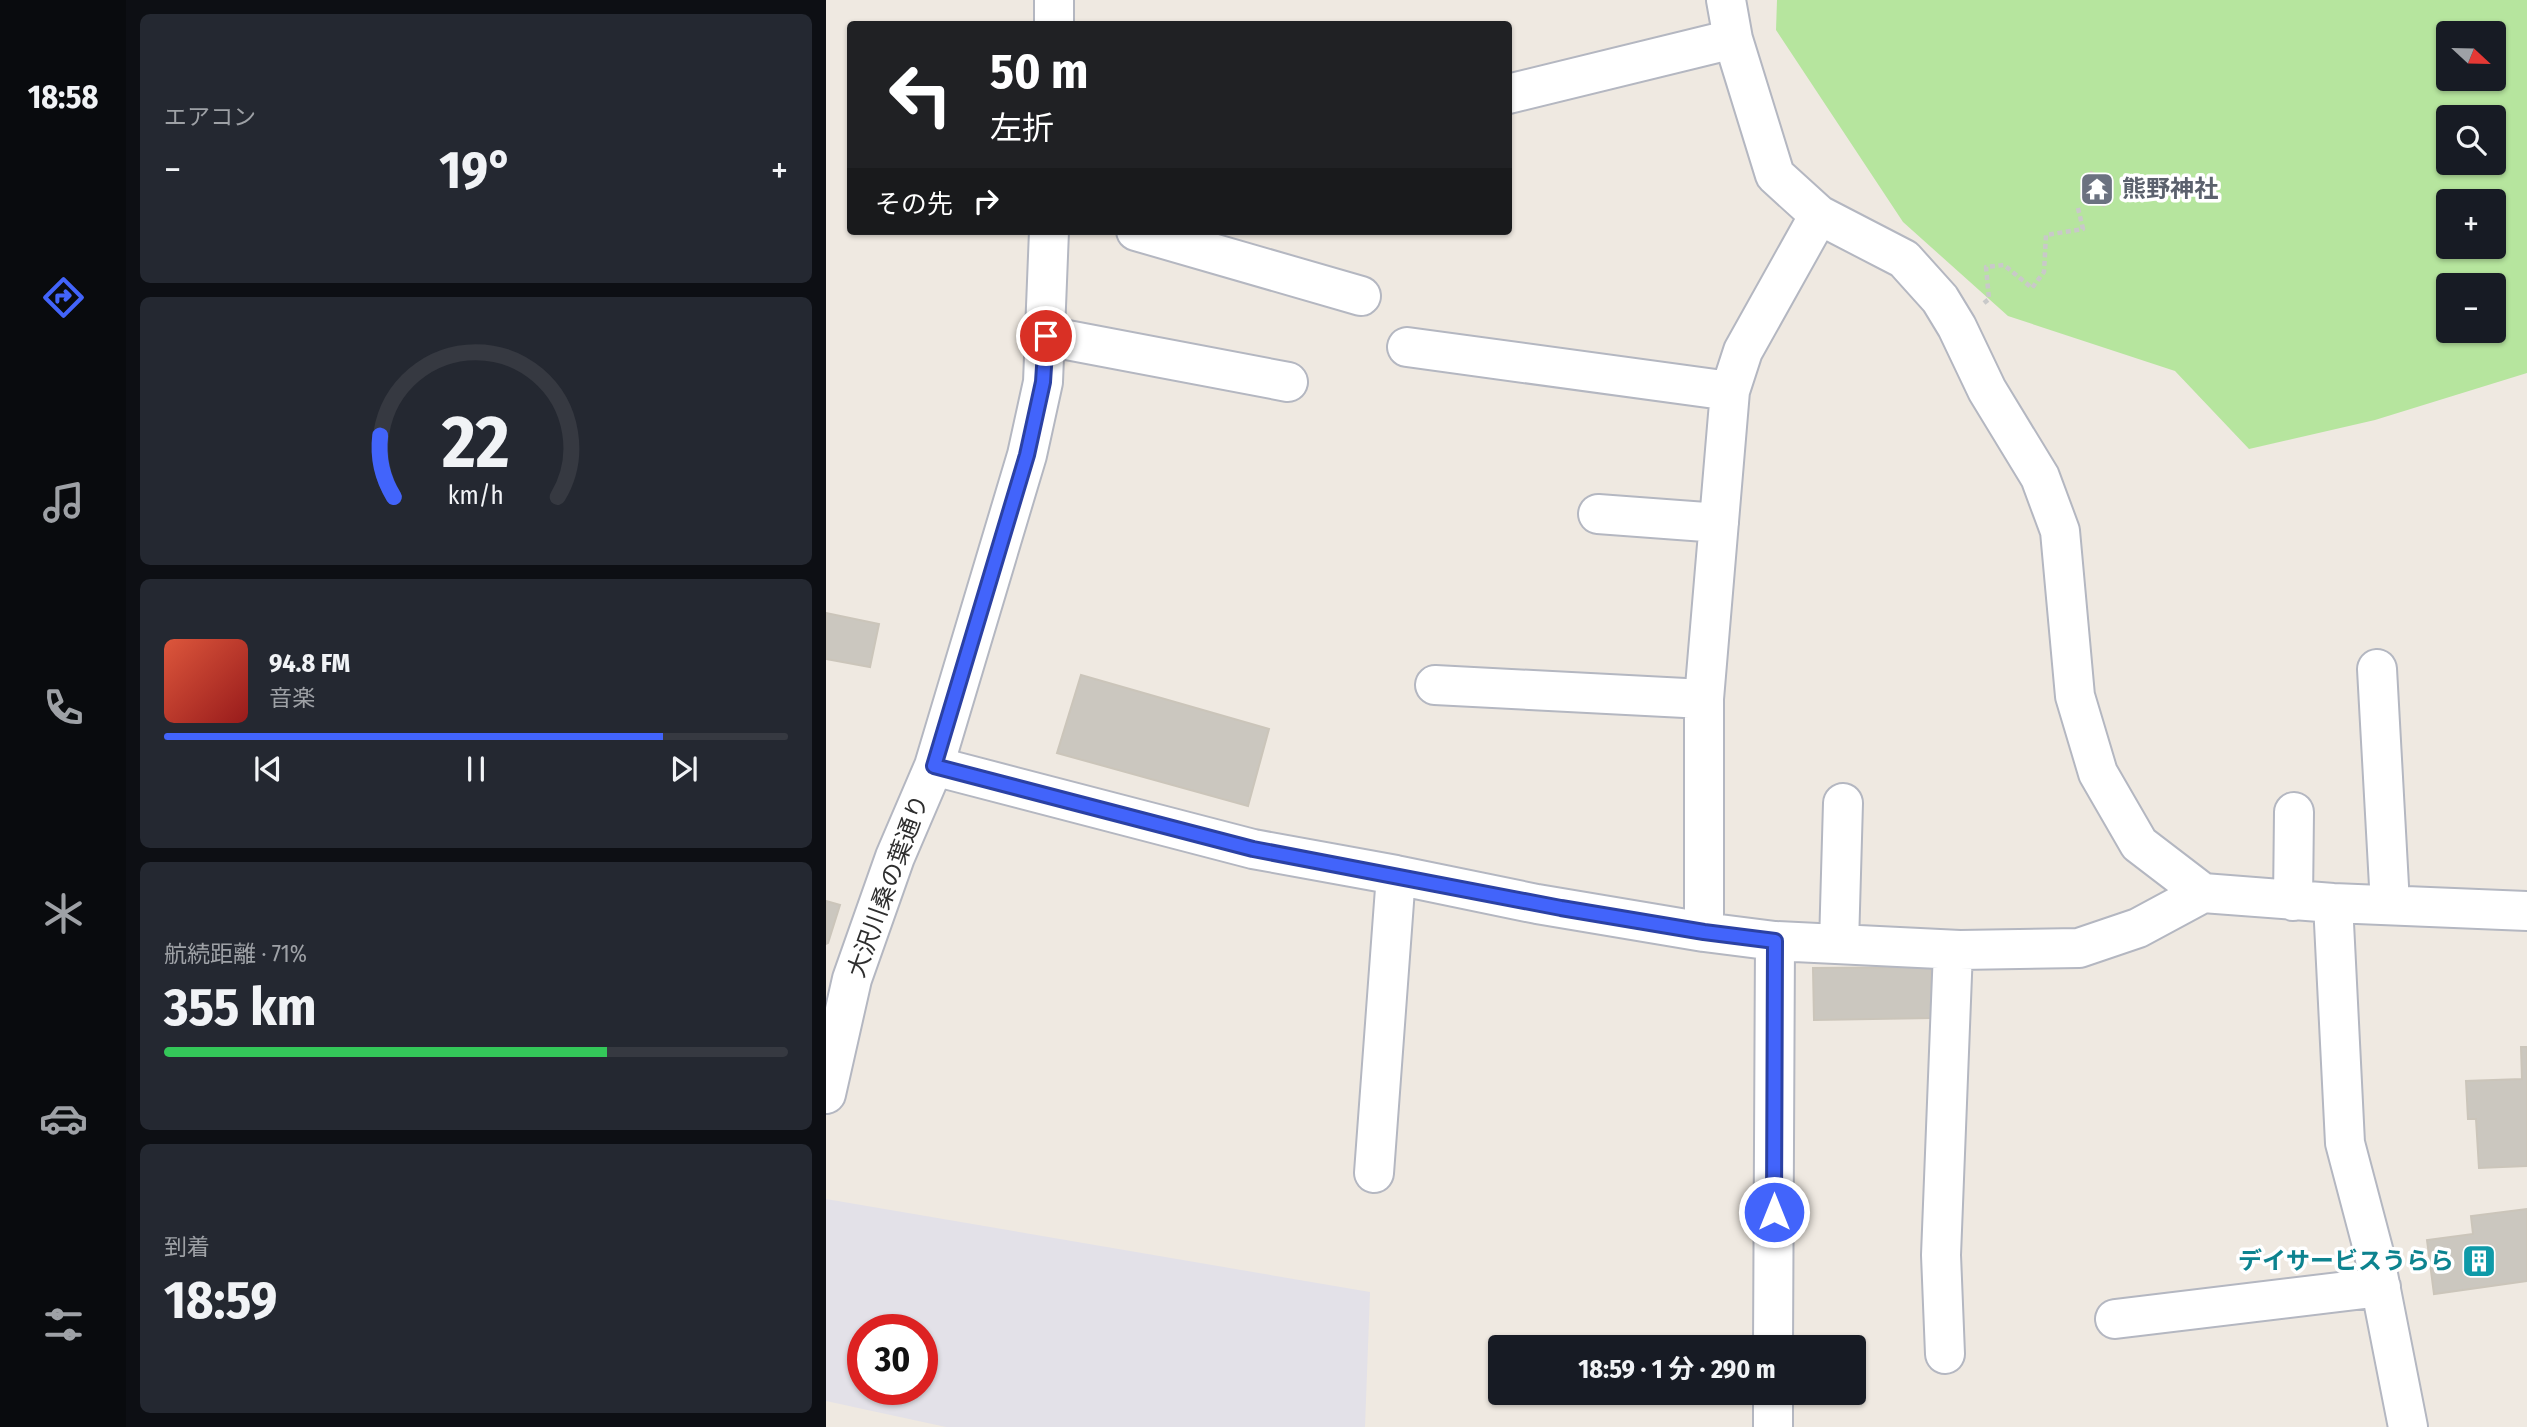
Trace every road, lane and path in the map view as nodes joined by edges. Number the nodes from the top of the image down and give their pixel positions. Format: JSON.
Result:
{"nodes":[{"id":1,"x":1054,"y":0,"type":"edge"},
{"id":2,"x":1726,"y":0,"type":"edge"},
{"id":3,"x":1054,"y":21,"type":"edge"},
{"id":4,"x":1732,"y":39,"type":"junction"},
{"id":5,"x":1512,"y":92,"type":"edge"},
{"id":6,"x":2078,"y":208,"type":"dead end"},
{"id":7,"x":1819,"y":215,"type":"junction"},
{"id":8,"x":1049,"y":235,"type":"edge"},
{"id":9,"x":1150,"y":235,"type":"edge"},
{"id":10,"x":1361,"y":296,"type":"dead end"},
{"id":11,"x":1957,"y":327,"type":"junction"},
{"id":12,"x":1046,"y":336,"type":"junction"},
{"id":13,"x":1407,"y":348,"type":"dead end"},
{"id":14,"x":1289,"y":382,"type":"dead end"},
{"id":15,"x":1730,"y":391,"type":"junction"},
{"id":16,"x":1598,"y":514,"type":"dead end"},
{"id":17,"x":1718,"y":523,"type":"junction"},
{"id":18,"x":2377,"y":669,"type":"dead end"},
{"id":19,"x":1435,"y":685,"type":"dead end"},
{"id":20,"x":1704,"y":699,"type":"junction"},
{"id":21,"x":934,"y":766,"type":"junction"},
{"id":22,"x":1843,"y":803,"type":"dead end"},
{"id":23,"x":2294,"y":812,"type":"dead end"},
{"id":24,"x":1396,"y":875,"type":"junction"},
{"id":25,"x":2203,"y":893,"type":"junction"},
{"id":26,"x":2293,"y":901,"type":"junction"},
{"id":27,"x":2333,"y":903,"type":"junction"},
{"id":28,"x":2390,"y":904,"type":"junction"},
{"id":29,"x":2527,"y":911,"type":"edge"},
{"id":30,"x":1704,"y":932,"type":"junction"},
{"id":31,"x":1775,"y":941,"type":"junction"},
{"id":32,"x":1839,"y":944,"type":"junction"},
{"id":33,"x":1953,"y":950,"type":"junction"},
{"id":34,"x":839,"y":978,"type":"edge"},
{"id":35,"x":826,"y":1094,"type":"edge"},
{"id":36,"x":1374,"y":1172,"type":"dead end"},
{"id":37,"x":2381,"y":1287,"type":"junction"},
{"id":38,"x":2115,"y":1320,"type":"dead end"},
{"id":39,"x":1773,"y":1335,"type":"edge"},
{"id":40,"x":1945,"y":1354,"type":"dead end"},
{"id":41,"x":1773,"y":1405,"type":"edge"},
{"id":42,"x":1773,"y":1427,"type":"edge"},
{"id":43,"x":2408,"y":1427,"type":"edge"}],
"edges":[{"from":1,"to":3,"type":"street"},
{"from":2,"to":4,"type":"street"},
{"from":4,"to":5,"type":"street"},
{"from":4,"to":7,"type":"street"},
{"from":6,"to":11,"type":"path"},
{"from":7,"to":11,"type":"street"},
{"from":7,"to":15,"type":"street"},
{"from":8,"to":12,"type":"street","name":"大沢川桑の葉通り"},
{"from":9,"to":10,"type":"street"},
{"from":11,"to":25,"type":"street"},
{"from":12,"to":14,"type":"street"},
{"from":12,"to":21,"type":"street","name":"大沢川桑の葉通り"},
{"from":13,"to":15,"type":"street"},
{"from":15,"to":17,"type":"street"},
{"from":16,"to":17,"type":"street"},
{"from":17,"to":20,"type":"street"},
{"from":18,"to":28,"type":"street"},
{"from":19,"to":20,"type":"street"},
{"from":20,"to":30,"type":"street"},
{"from":21,"to":24,"type":"street"},
{"from":21,"to":34,"type":"street","name":"大沢川桑の葉通り"},
{"from":22,"to":32,"type":"street"},
{"from":23,"to":26,"type":"street"},
{"from":24,"to":30,"type":"street"},
{"from":24,"to":36,"type":"street"},
{"from":25,"to":26,"type":"street"},
{"from":25,"to":33,"type":"street"},
{"from":26,"to":27,"type":"street"},
{"from":27,"to":28,"type":"street"},
{"from":27,"to":37,"type":"street"},
{"from":28,"to":29,"type":"street"},
{"from":30,"to":31,"type":"street"},
{"from":31,"to":32,"type":"street"},
{"from":31,"to":39,"type":"street"},
{"from":32,"to":33,"type":"street"},
{"from":33,"to":40,"type":"street"},
{"from":34,"to":35,"type":"street","name":"大沢川桑の葉通り"},
{"from":37,"to":38,"type":"street"},
{"from":37,"to":43,"type":"street"},
{"from":41,"to":42,"type":"street"}]}
